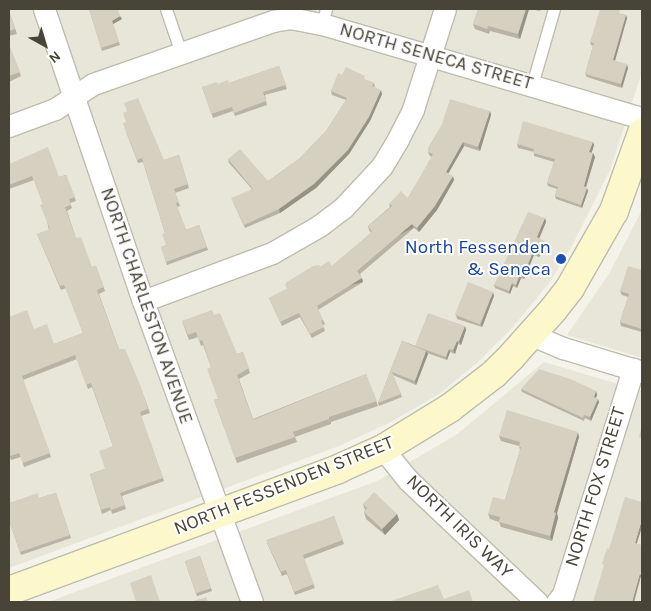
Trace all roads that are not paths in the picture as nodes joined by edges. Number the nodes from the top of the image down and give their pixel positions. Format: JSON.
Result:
{"nodes":[{"id":1,"x":44,"y":9,"type":"edge"},
{"id":2,"x":166,"y":9,"type":"edge"},
{"id":3,"x":445,"y":9,"type":"edge"},
{"id":4,"x":554,"y":9,"type":"edge"},
{"id":5,"x":288,"y":13,"type":"edge"},
{"id":6,"x":324,"y":16,"type":"edge"},
{"id":7,"x":181,"y":53,"type":"junction"},
{"id":8,"x":431,"y":55,"type":"junction"},
{"id":9,"x":532,"y":85,"type":"junction"},
{"id":10,"x":75,"y":96,"type":"junction"},
{"id":11,"x":642,"y":118,"type":"edge"},
{"id":12,"x":9,"y":126,"type":"edge"},
{"id":13,"x":642,"y":133,"type":"edge"},
{"id":14,"x":143,"y":301,"type":"junction"},
{"id":15,"x":532,"y":334,"type":"junction"},
{"id":16,"x":638,"y":371,"type":"edge"},
{"id":17,"x":383,"y":449,"type":"junction"},
{"id":18,"x":218,"y":513,"type":"junction"},
{"id":19,"x":9,"y":591,"type":"edge"},
{"id":20,"x":252,"y":602,"type":"edge"},
{"id":21,"x":538,"y":602,"type":"edge"},
{"id":22,"x":557,"y":602,"type":"edge"}],
"edges":[{"from":1,"to":10,"type":"street","name":"NORTH CHARLESTON AVENUE"},
{"from":2,"to":7,"type":"lane"},
{"from":3,"to":8,"type":"street"},
{"from":4,"to":9,"type":"lane"},
{"from":5,"to":6,"type":"street","name":"NORTH SENECA STREET"},
{"from":5,"to":7,"type":"street","name":"NORTH SENECA STREET"},
{"from":6,"to":8,"type":"street","name":"NORTH SENECA STREET"},
{"from":7,"to":10,"type":"street","name":"NORTH SENECA STREET"},
{"from":8,"to":9,"type":"street","name":"NORTH SENECA STREET"},
{"from":8,"to":14,"type":"street"},
{"from":9,"to":11,"type":"street","name":"NORTH SENECA STREET"},
{"from":10,"to":12,"type":"street","name":"NORTH SENECA STREET"},
{"from":10,"to":14,"type":"street","name":"NORTH CHARLESTON AVENUE"},
{"from":13,"to":15,"type":"main road","name":"NORTH FESSENDEN STREET"},
{"from":14,"to":18,"type":"street","name":"NORTH CHARLESTON AVENUE"},
{"from":15,"to":16,"type":"street"},
{"from":15,"to":17,"type":"main road","name":"NORTH FESSENDEN STREET"},
{"from":16,"to":22,"type":"street","name":"NORTH FOX STREET"},
{"from":17,"to":18,"type":"main road","name":"NORTH FESSENDEN STREET"},
{"from":17,"to":21,"type":"street","name":"NORTH IRIS WAY"},
{"from":18,"to":19,"type":"main road","name":"NORTH FESSENDEN STREET"},
{"from":18,"to":20,"type":"street","name":"NORTH CHARLESTON AVENUE"}]}
